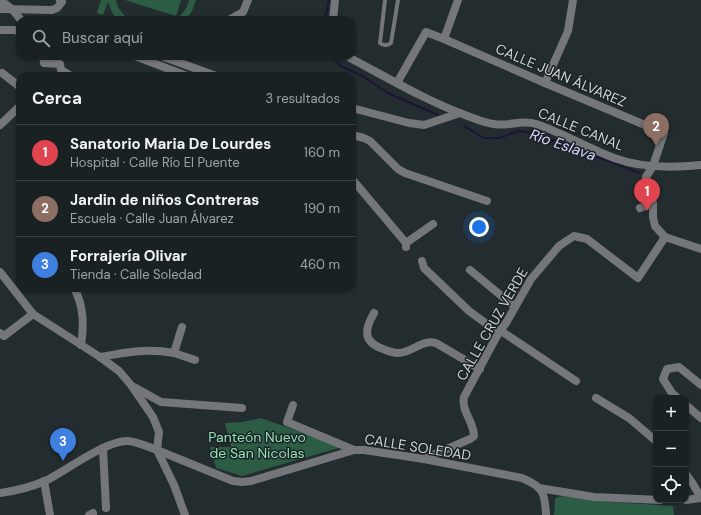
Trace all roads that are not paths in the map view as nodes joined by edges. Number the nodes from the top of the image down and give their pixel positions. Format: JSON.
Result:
{"nodes":[{"id":1,"x":0,"y":0,"type":"edge"},
{"id":2,"x":248,"y":0,"type":"edge"},
{"id":3,"x":335,"y":0,"type":"edge"},
{"id":4,"x":385,"y":0,"type":"edge"},
{"id":5,"x":398,"y":0,"type":"edge"},
{"id":6,"x":458,"y":0,"type":"edge"},
{"id":7,"x":573,"y":0,"type":"edge"},
{"id":8,"x":60,"y":2,"type":"edge"},
{"id":9,"x":0,"y":9,"type":"edge"},
{"id":10,"x":12,"y":9,"type":"junction"},
{"id":11,"x":18,"y":16,"type":"edge"},
{"id":12,"x":236,"y":16,"type":"edge"},
{"id":13,"x":333,"y":16,"type":"edge"},
{"id":14,"x":16,"y":29,"type":"edge"},
{"id":15,"x":0,"y":30,"type":"edge"},
{"id":16,"x":444,"y":39,"type":"junction"},
{"id":17,"x":44,"y":60,"type":"edge"},
{"id":18,"x":145,"y":60,"type":"edge"},
{"id":19,"x":172,"y":60,"type":"edge"},
{"id":20,"x":354,"y":60,"type":"edge"},
{"id":21,"x":61,"y":70,"type":"joint"},
{"id":22,"x":64,"y":72,"type":"edge"},
{"id":23,"x":177,"y":72,"type":"edge"},
{"id":24,"x":205,"y":72,"type":"edge"},
{"id":25,"x":2,"y":73,"type":"dead end"},
{"id":26,"x":397,"y":83,"type":"junction"},
{"id":27,"x":16,"y":84,"type":"edge"},
{"id":28,"x":545,"y":84,"type":"junction"},
{"id":29,"x":356,"y":109,"type":"edge"},
{"id":30,"x":16,"y":110,"type":"edge"},
{"id":31,"x":460,"y":113,"type":"junction"},
{"id":32,"x":0,"y":124,"type":"edge"},
{"id":33,"x":356,"y":136,"type":"edge"},
{"id":34,"x":701,"y":165,"type":"edge"},
{"id":35,"x":653,"y":166,"type":"junction"},
{"id":36,"x":356,"y":184,"type":"edge"},
{"id":37,"x":487,"y":201,"type":"dead end"},
{"id":38,"x":653,"y":202,"type":"junction"},
{"id":39,"x":640,"y":208,"type":"dead end"},
{"id":40,"x":433,"y":224,"type":"dead end"},
{"id":41,"x":665,"y":237,"type":"junction"},
{"id":42,"x":701,"y":249,"type":"edge"},
{"id":43,"x":422,"y":261,"type":"dead end"},
{"id":44,"x":470,"y":270,"type":"dead end"},
{"id":45,"x":0,"y":272,"type":"edge"},
{"id":46,"x":76,"y":292,"type":"edge"},
{"id":47,"x":515,"y":307,"type":"junction"},
{"id":48,"x":374,"y":313,"type":"dead end"},
{"id":49,"x":33,"y":314,"type":"junction"},
{"id":50,"x":182,"y":328,"type":"dead end"},
{"id":51,"x":500,"y":332,"type":"junction"},
{"id":52,"x":0,"y":333,"type":"edge"},
{"id":53,"x":81,"y":345,"type":"junction"},
{"id":54,"x":174,"y":353,"type":"junction"},
{"id":55,"x":100,"y":357,"type":"junction"},
{"id":56,"x":195,"y":360,"type":"dead end"},
{"id":57,"x":480,"y":370,"type":"junction"},
{"id":58,"x":576,"y":380,"type":"dead end"},
{"id":59,"x":131,"y":385,"type":"junction"},
{"id":60,"x":701,"y":385,"type":"edge"},
{"id":61,"x":674,"y":395,"type":"edge"},
{"id":62,"x":596,"y":398,"type":"dead end"},
{"id":63,"x":293,"y":405,"type":"dead end"},
{"id":64,"x":242,"y":408,"type":"dead end"},
{"id":65,"x":689,"y":408,"type":"edge"},
{"id":66,"x":701,"y":418,"type":"edge"},
{"id":67,"x":653,"y":438,"type":"edge"},
{"id":68,"x":103,"y":448,"type":"junction"},
{"id":69,"x":157,"y":450,"type":"junction"},
{"id":70,"x":354,"y":450,"type":"junction"},
{"id":71,"x":424,"y":459,"type":"junction"},
{"id":72,"x":689,"y":478,"type":"edge"},
{"id":73,"x":44,"y":481,"type":"junction"},
{"id":74,"x":539,"y":488,"type":"junction"},
{"id":75,"x":0,"y":493,"type":"edge"},
{"id":76,"x":701,"y":498,"type":"edge"},
{"id":77,"x":653,"y":500,"type":"edge"},
{"id":78,"x":689,"y":500,"type":"edge"},
{"id":79,"x":106,"y":508,"type":"dead end"},
{"id":80,"x":50,"y":515,"type":"edge"},
{"id":81,"x":186,"y":515,"type":"edge"},
{"id":82,"x":546,"y":515,"type":"edge"}],
"edges":[{"from":1,"to":10,"type":"street"},
{"from":2,"to":12,"type":"street"},
{"from":3,"to":13,"type":"street"},
{"from":4,"to":5,"type":"lane"},
{"from":6,"to":16,"type":"street"},
{"from":7,"to":28,"type":"street"},
{"from":8,"to":10,"type":"street"},
{"from":9,"to":10,"type":"street"},
{"from":10,"to":11,"type":"street"},
{"from":14,"to":15,"type":"street"},
{"from":16,"to":26,"type":"street","name":"CALLE JUAN ÁLVAREZ"},
{"from":16,"to":28,"type":"street","name":"CALLE JUAN ÁLVAREZ"},
{"from":17,"to":21,"type":"street"},
{"from":18,"to":23,"type":"street"},
{"from":19,"to":24,"type":"street"},
{"from":20,"to":26,"type":"street","name":"CALLE CANAL"},
{"from":21,"to":22,"type":"street"},
{"from":25,"to":27,"type":"street"},
{"from":26,"to":31,"type":"street","name":"CALLE CANAL"},
{"from":28,"to":35,"type":"street","name":"CALLE JUAN ÁLVAREZ"},
{"from":29,"to":31,"type":"street"},
{"from":30,"to":32,"type":"street"},
{"from":31,"to":35,"type":"street","name":"CALLE CANAL"},
{"from":33,"to":37,"type":"street"},
{"from":34,"to":35,"type":"street","name":"CALLE CANAL"},
{"from":35,"to":38,"type":"street","name":"CALLE JUAN ÁLVAREZ"},
{"from":36,"to":40,"type":"street"},
{"from":38,"to":39,"type":"street"},
{"from":38,"to":41,"type":"street"},
{"from":41,"to":42,"type":"street"},
{"from":41,"to":47,"type":"street","name":"CALLE CRUZ VERDE"},
{"from":43,"to":51,"type":"street"},
{"from":44,"to":47,"type":"street"},
{"from":45,"to":49,"type":"street"},
{"from":46,"to":53,"type":"street"},
{"from":47,"to":51,"type":"street","name":"CALLE CRUZ VERDE"},
{"from":48,"to":57,"type":"street"},
{"from":49,"to":52,"type":"street"},
{"from":49,"to":53,"type":"street"},
{"from":50,"to":54,"type":"street"},
{"from":51,"to":57,"type":"street","name":"CALLE CRUZ VERDE"},
{"from":51,"to":58,"type":"street"},
{"from":53,"to":55,"type":"street"},
{"from":54,"to":55,"type":"street"},
{"from":54,"to":56,"type":"street"},
{"from":55,"to":59,"type":"street"},
{"from":57,"to":71,"type":"street","name":"CALLE CRUZ VERDE"},
{"from":59,"to":64,"type":"street"},
{"from":59,"to":69,"type":"street"},
{"from":60,"to":61,"type":"street"},
{"from":62,"to":67,"type":"street"},
{"from":63,"to":70,"type":"street"},
{"from":65,"to":66,"type":"street"},
{"from":68,"to":69,"type":"street","name":"CALLE SOLEDAD"},
{"from":68,"to":73,"type":"street","name":"CALLE SOLEDAD"},
{"from":68,"to":79,"type":"street"},
{"from":69,"to":70,"type":"street","name":"CALLE SOLEDAD"},
{"from":69,"to":81,"type":"street"},
{"from":70,"to":71,"type":"street","name":"CALLE SOLEDAD"},
{"from":71,"to":74,"type":"street","name":"CALLE SOLEDAD"},
{"from":72,"to":76,"type":"street"},
{"from":73,"to":75,"type":"street","name":"CALLE SOLEDAD"},
{"from":73,"to":80,"type":"street"},
{"from":74,"to":77,"type":"street"},
{"from":74,"to":82,"type":"street"},
{"from":76,"to":78,"type":"street"}]}
